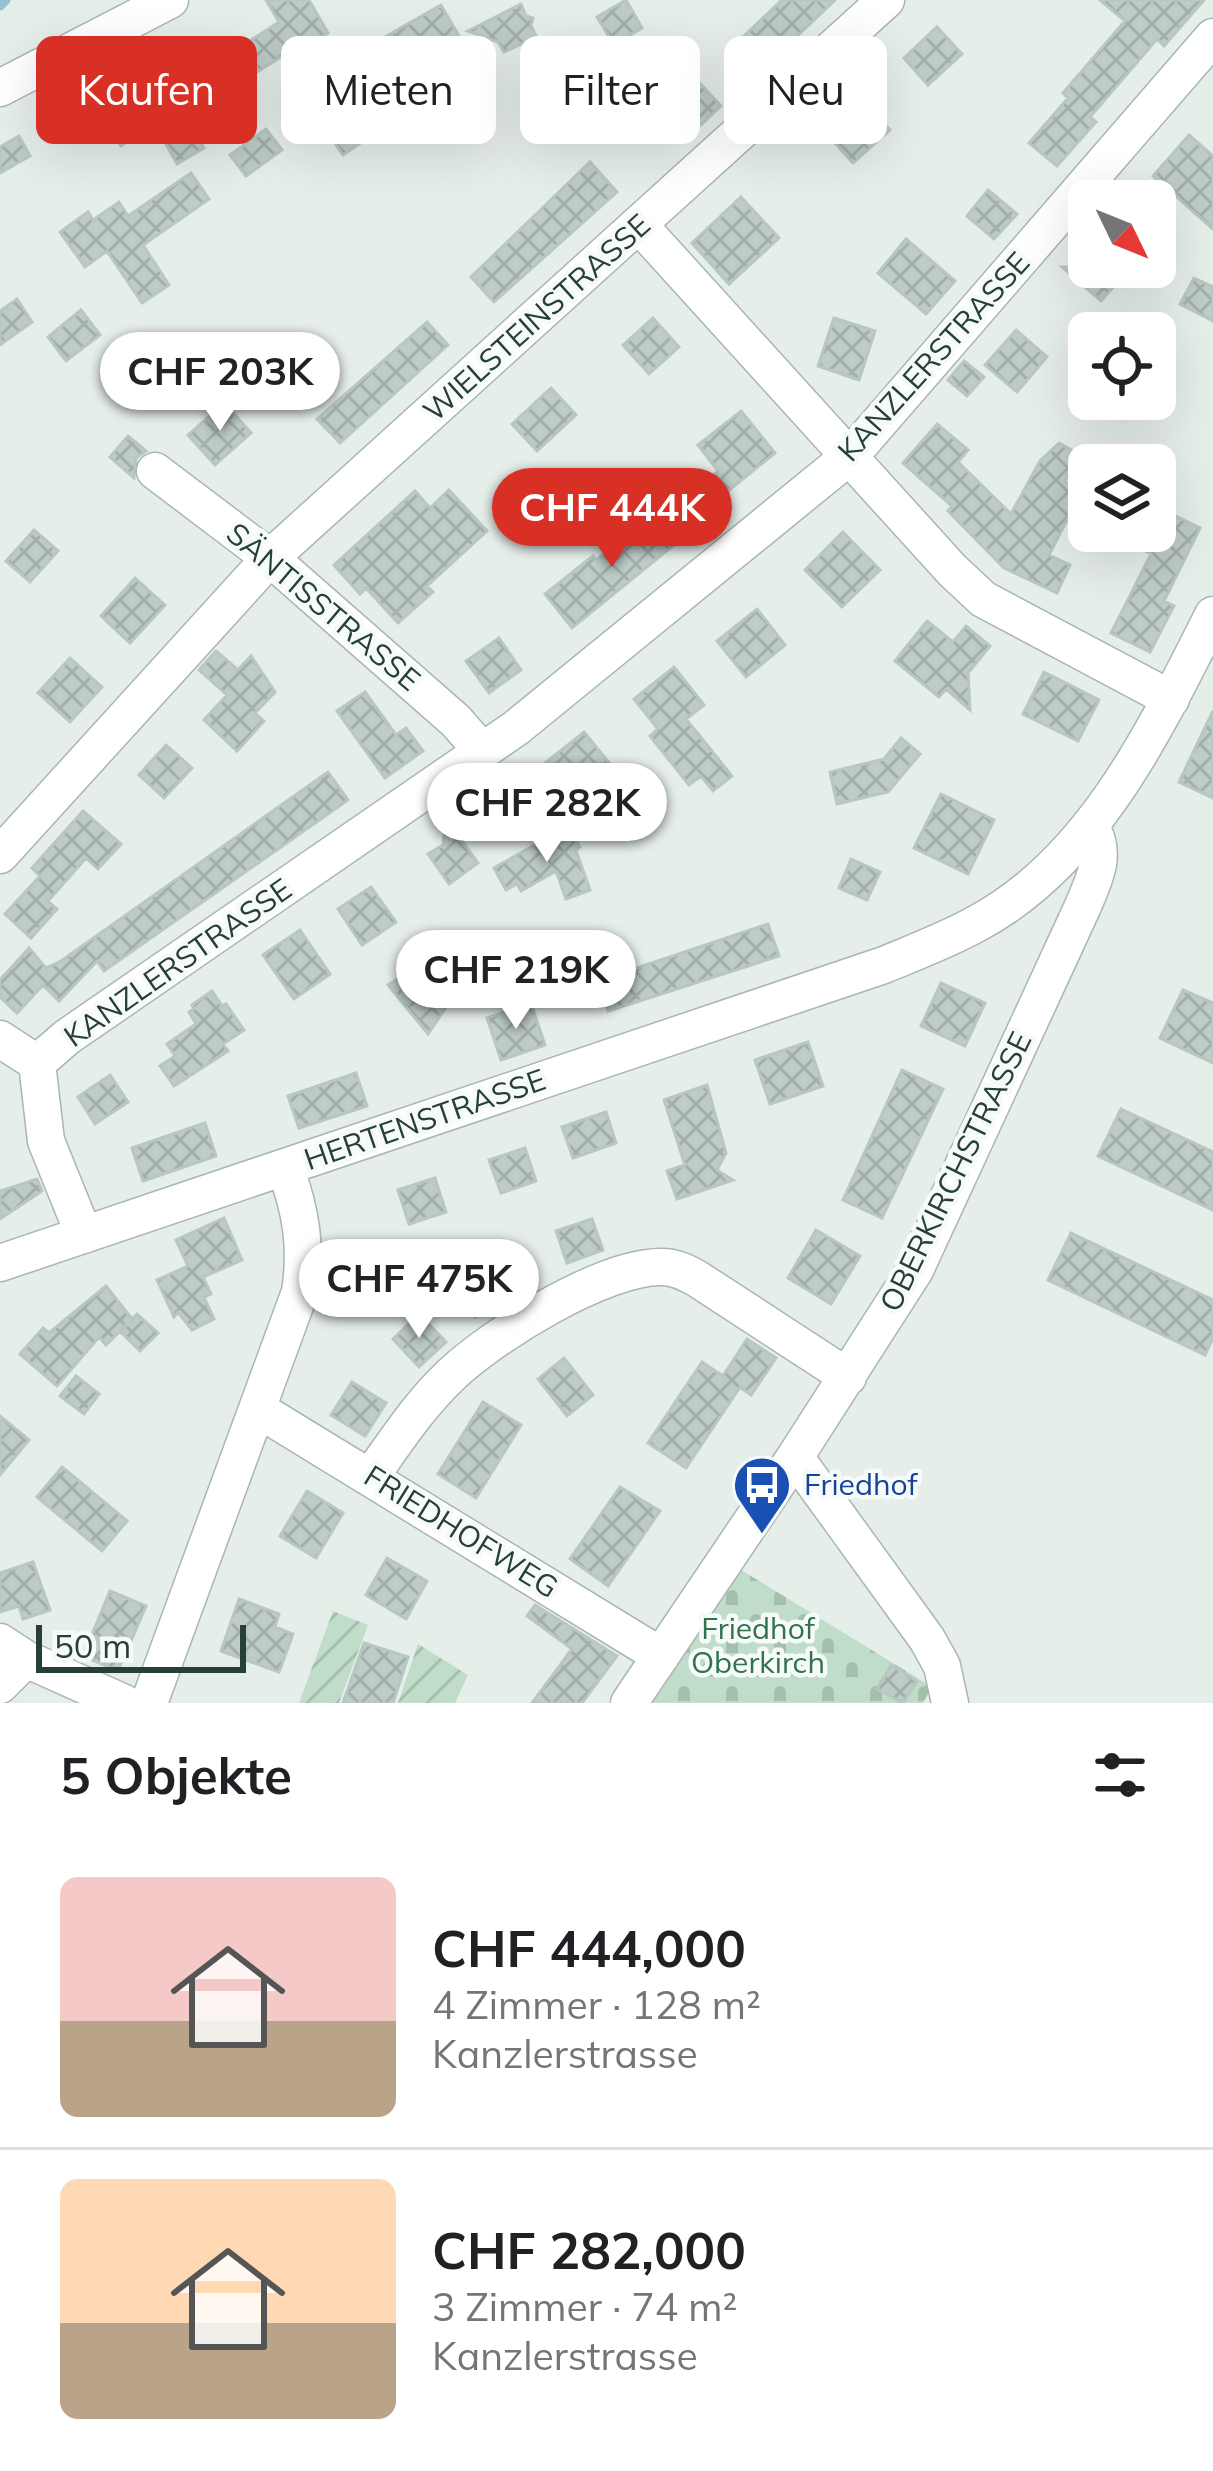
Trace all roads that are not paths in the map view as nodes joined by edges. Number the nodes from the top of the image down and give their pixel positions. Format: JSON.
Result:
{"nodes":[{"id":1,"x":170,"y":0,"type":"edge"},
{"id":2,"x":886,"y":0,"type":"edge"},
{"id":3,"x":1213,"y":37,"type":"edge"},
{"id":4,"x":0,"y":88,"type":"edge"},
{"id":5,"x":640,"y":226,"type":"junction"},
{"id":6,"x":851,"y":455,"type":"junction"},
{"id":7,"x":154,"y":471,"type":"dead end"},
{"id":8,"x":270,"y":558,"type":"junction"},
{"id":9,"x":1213,"y":615,"type":"edge"},
{"id":10,"x":1171,"y":699,"type":"junction"},
{"id":11,"x":483,"y":752,"type":"junction"},
{"id":12,"x":1090,"y":825,"type":"junction"},
{"id":13,"x":0,"y":855,"type":"edge"},
{"id":14,"x":0,"y":1039,"type":"edge"},
{"id":15,"x":37,"y":1063,"type":"junction"},
{"id":16,"x":285,"y":1168,"type":"junction"},
{"id":17,"x":84,"y":1235,"type":"junction"},
{"id":18,"x":0,"y":1263,"type":"edge"},
{"id":19,"x":848,"y":1377,"type":"junction"},
{"id":20,"x":259,"y":1410,"type":"junction"},
{"id":21,"x":795,"y":1457,"type":"junction"},
{"id":22,"x":371,"y":1476,"type":"junction"},
{"id":23,"x":661,"y":1656,"type":"junction"},
{"id":24,"x":9,"y":1662,"type":"edge"},
{"id":25,"x":124,"y":1703,"type":"edge"},
{"id":26,"x":149,"y":1703,"type":"edge"},
{"id":27,"x":629,"y":1703,"type":"edge"},
{"id":28,"x":950,"y":1703,"type":"edge"}],
"edges":[{"from":1,"to":4,"type":"street"},
{"from":2,"to":5,"type":"street","name":"WIELSTEINSTRASSE"},
{"from":3,"to":6,"type":"street","name":"KANZLERSTRASSE"},
{"from":5,"to":6,"type":"street"},
{"from":5,"to":8,"type":"street","name":"WIELSTEINSTRASSE"},
{"from":6,"to":10,"type":"street"},
{"from":6,"to":11,"type":"street","name":"KANZLERSTRASSE"},
{"from":7,"to":8,"type":"street","name":"SÄNTISSTRASSE"},
{"from":8,"to":11,"type":"street","name":"SÄNTISSTRASSE"},
{"from":8,"to":13,"type":"street","name":"WIELSTEINSTRASSE"},
{"from":9,"to":10,"type":"street"},
{"from":10,"to":12,"type":"street"},
{"from":11,"to":15,"type":"street","name":"KANZLERSTRASSE"},
{"from":12,"to":16,"type":"street","name":"HERTENSTRASSE"},
{"from":12,"to":19,"type":"street","name":"OBERKIRCHSTRASSE"},
{"from":14,"to":15,"type":"street","name":"KANZLERSTRASSE"},
{"from":15,"to":17,"type":"street","name":"KANZLERSTRASSE"},
{"from":16,"to":17,"type":"street","name":"HERTENSTRASSE"},
{"from":16,"to":20,"type":"street"},
{"from":17,"to":18,"type":"street","name":"HERTENSTRASSE"},
{"from":19,"to":21,"type":"street","name":"OBERKIRCHSTRASSE"},
{"from":19,"to":22,"type":"street"},
{"from":20,"to":22,"type":"street","name":"FRIEDHOFWEG"},
{"from":20,"to":26,"type":"street"},
{"from":21,"to":23,"type":"street","name":"OBERKIRCHSTRASSE"},
{"from":21,"to":28,"type":"street"},
{"from":22,"to":23,"type":"street","name":"FRIEDHOFWEG"},
{"from":23,"to":27,"type":"street","name":"OBERKIRCHSTRASSE"},
{"from":24,"to":25,"type":"street"}]}
